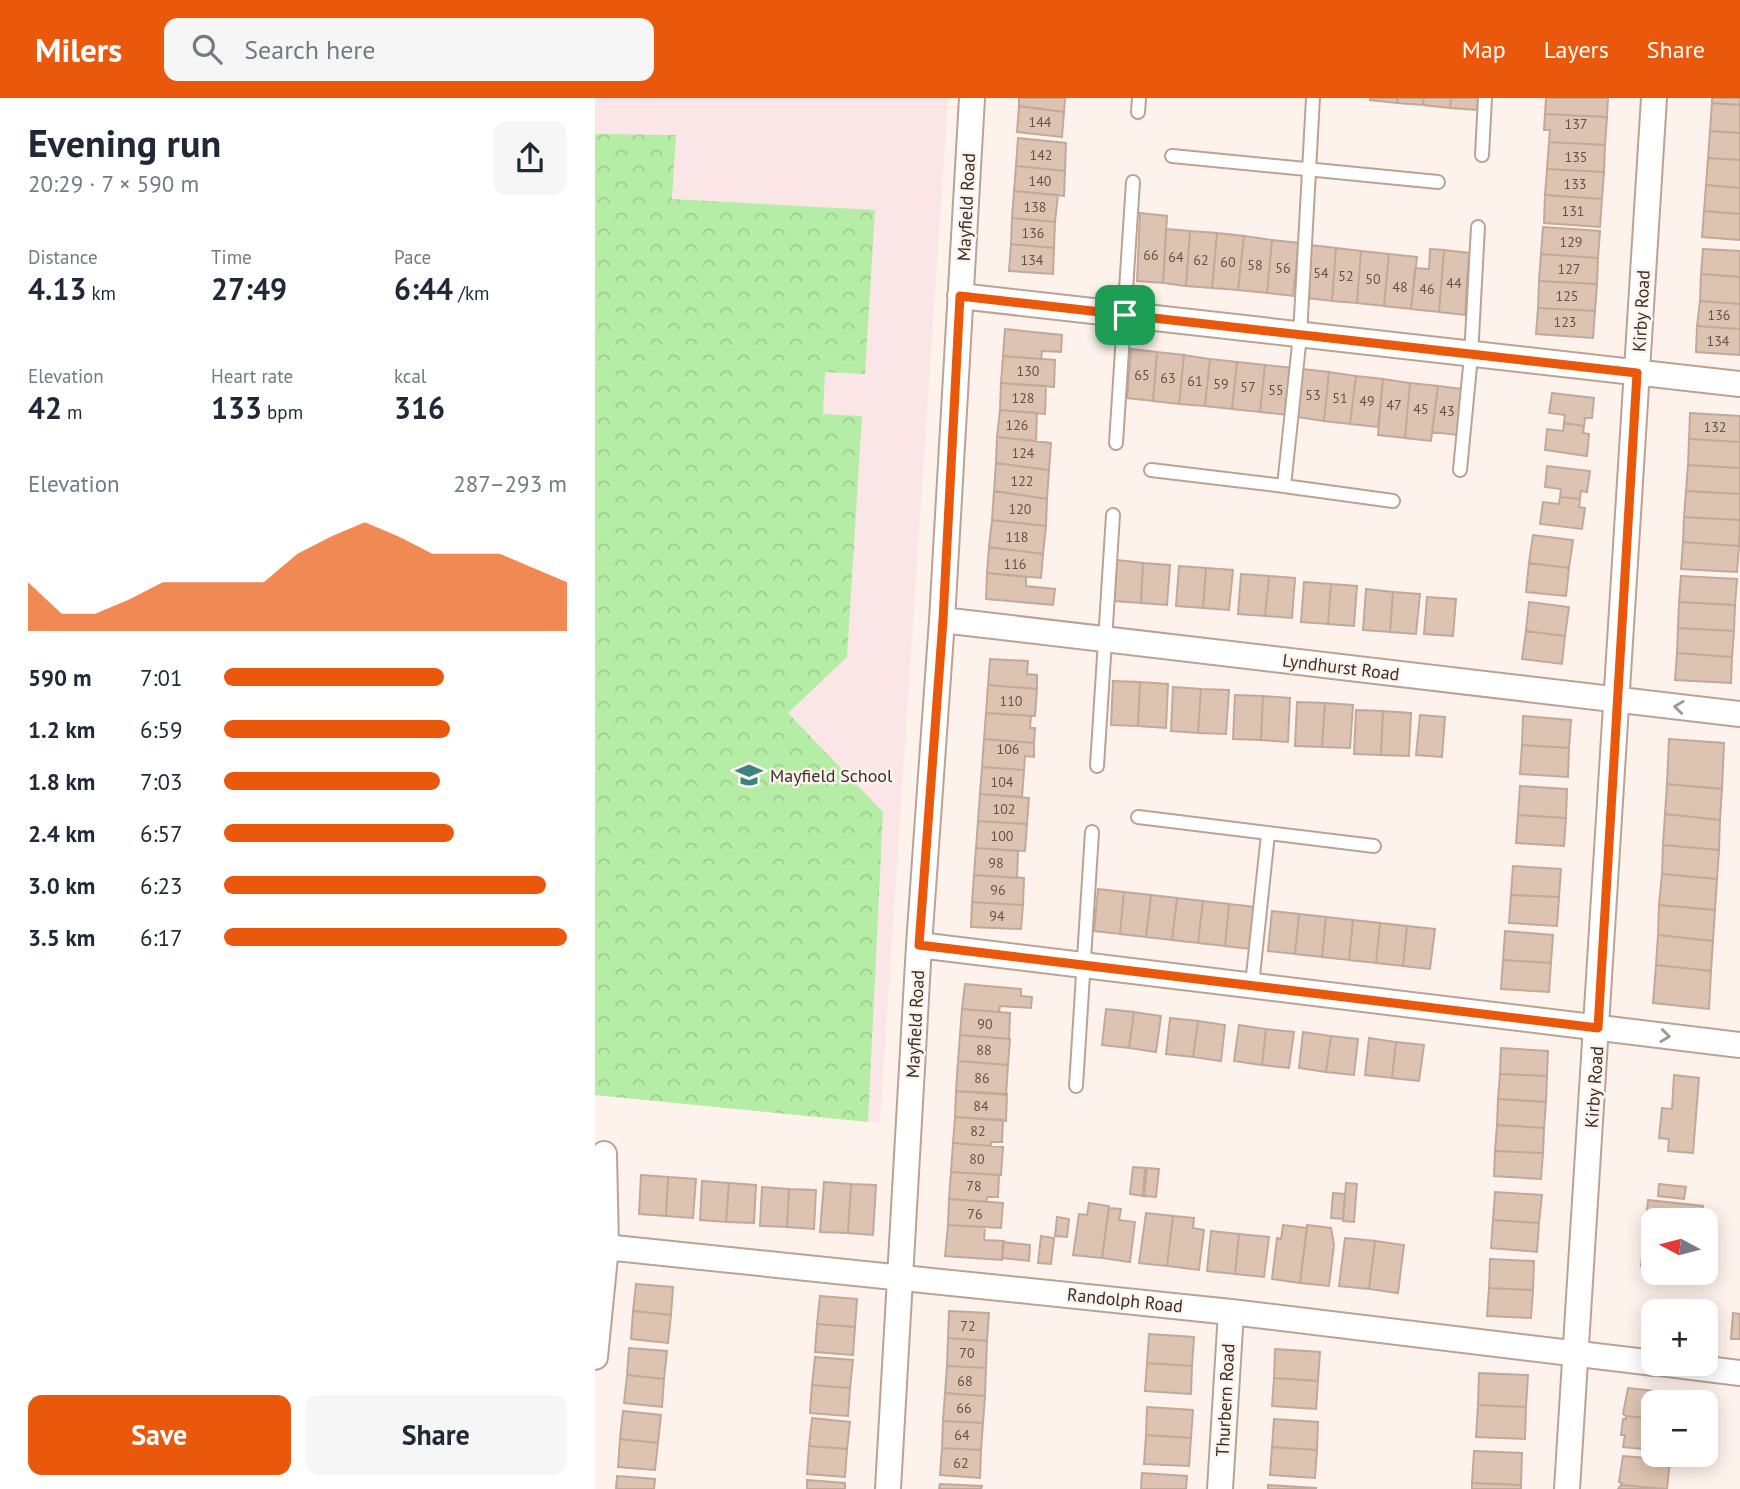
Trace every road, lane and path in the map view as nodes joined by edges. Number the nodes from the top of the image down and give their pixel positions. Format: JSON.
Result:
{"nodes":[{"id":1,"x":972,"y":98,"type":"edge"},
{"id":2,"x":1139,"y":98,"type":"edge"},
{"id":3,"x":1313,"y":98,"type":"edge"},
{"id":4,"x":1485,"y":98,"type":"edge"},
{"id":5,"x":1654,"y":98,"type":"edge"},
{"id":6,"x":1138,"y":112,"type":"dead end"},
{"id":7,"x":1482,"y":155,"type":"dead end"},
{"id":8,"x":1172,"y":156,"type":"dead end"},
{"id":9,"x":1310,"y":170,"type":"junction"},
{"id":10,"x":1133,"y":182,"type":"dead end"},
{"id":11,"x":1438,"y":182,"type":"dead end"},
{"id":12,"x":1478,"y":227,"type":"dead end"},
{"id":13,"x":960,"y":296,"type":"junction"},
{"id":14,"x":1125,"y":315,"type":"junction"},
{"id":15,"x":1300,"y":335,"type":"junction"},
{"id":16,"x":1471,"y":356,"type":"junction"},
{"id":17,"x":1637,"y":373,"type":"junction"},
{"id":18,"x":1740,"y":384,"type":"edge"},
{"id":19,"x":1116,"y":443,"type":"dead end"},
{"id":20,"x":1151,"y":470,"type":"dead end"},
{"id":21,"x":1460,"y":470,"type":"dead end"},
{"id":22,"x":1284,"y":486,"type":"junction"},
{"id":23,"x":1393,"y":501,"type":"dead end"},
{"id":24,"x":1113,"y":515,"type":"dead end"},
{"id":25,"x":943,"y":620,"type":"junction"},
{"id":26,"x":1105,"y":639,"type":"junction"},
{"id":27,"x":1617,"y":700,"type":"junction"},
{"id":28,"x":1740,"y":714,"type":"edge"},
{"id":29,"x":1097,"y":766,"type":"dead end"},
{"id":30,"x":1138,"y":817,"type":"dead end"},
{"id":31,"x":1092,"y":832,"type":"dead end"},
{"id":32,"x":1268,"y":834,"type":"junction"},
{"id":33,"x":1374,"y":846,"type":"dead end"},
{"id":34,"x":919,"y":945,"type":"junction"},
{"id":35,"x":1083,"y":965,"type":"junction"},
{"id":36,"x":1252,"y":985,"type":"junction"},
{"id":37,"x":1598,"y":1028,"type":"junction"},
{"id":38,"x":1740,"y":1045,"type":"edge"},
{"id":39,"x":1076,"y":1086,"type":"dead end"},
{"id":40,"x":604,"y":1154,"type":"dead end"},
{"id":41,"x":600,"y":1246,"type":"edge"},
{"id":42,"x":902,"y":1276,"type":"junction"},
{"id":43,"x":1231,"y":1312,"type":"junction"},
{"id":44,"x":1576,"y":1353,"type":"junction"},
{"id":45,"x":595,"y":1357,"type":"edge"},
{"id":46,"x":1641,"y":1361,"type":"edge"},
{"id":47,"x":1718,"y":1370,"type":"edge"},
{"id":48,"x":1740,"y":1373,"type":"edge"},
{"id":49,"x":888,"y":1489,"type":"edge"},
{"id":50,"x":1220,"y":1489,"type":"edge"},
{"id":51,"x":1567,"y":1489,"type":"edge"}],
"edges":[{"from":1,"to":13,"type":"street","name":"Mayfield Road"},
{"from":2,"to":6,"type":"lane"},
{"from":3,"to":9,"type":"lane"},
{"from":4,"to":7,"type":"lane"},
{"from":5,"to":17,"type":"street","name":"Kirby Road"},
{"from":8,"to":9,"type":"lane"},
{"from":9,"to":11,"type":"lane"},
{"from":9,"to":15,"type":"lane"},
{"from":10,"to":14,"type":"lane"},
{"from":12,"to":16,"type":"lane"},
{"from":13,"to":14,"type":"street"},
{"from":13,"to":25,"type":"street","name":"Mayfield Road"},
{"from":14,"to":15,"type":"street"},
{"from":14,"to":19,"type":"lane"},
{"from":15,"to":16,"type":"street"},
{"from":15,"to":22,"type":"lane"},
{"from":16,"to":17,"type":"street"},
{"from":16,"to":21,"type":"lane"},
{"from":17,"to":18,"type":"street"},
{"from":17,"to":27,"type":"street","name":"Kirby Road"},
{"from":20,"to":22,"type":"lane"},
{"from":22,"to":23,"type":"lane"},
{"from":24,"to":26,"type":"lane"},
{"from":25,"to":26,"type":"street","name":"Lyndhurst Road"},
{"from":25,"to":34,"type":"street","name":"Mayfield Road"},
{"from":26,"to":27,"type":"street","name":"Lyndhurst Road"},
{"from":26,"to":29,"type":"lane"},
{"from":28,"to":27,"type":"street","name":"Lyndhurst Road","one_way":true},
{"from":27,"to":37,"type":"street","name":"Kirby Road"},
{"from":30,"to":32,"type":"lane"},
{"from":31,"to":35,"type":"lane"},
{"from":32,"to":33,"type":"lane"},
{"from":32,"to":36,"type":"lane"},
{"from":34,"to":35,"type":"street"},
{"from":34,"to":42,"type":"street","name":"Mayfield Road"},
{"from":35,"to":36,"type":"street"},
{"from":35,"to":39,"type":"lane"},
{"from":36,"to":37,"type":"street"},
{"from":37,"to":38,"type":"street","one_way":true},
{"from":37,"to":44,"type":"street","name":"Kirby Road"},
{"from":40,"to":41,"type":"street"},
{"from":41,"to":42,"type":"street","name":"Randolph Road"},
{"from":41,"to":45,"type":"street"},
{"from":42,"to":43,"type":"street","name":"Randolph Road"},
{"from":42,"to":49,"type":"street","name":"Mayfield Road"},
{"from":43,"to":44,"type":"street","name":"Randolph Road"},
{"from":43,"to":50,"type":"street","name":"Thurbern Road"},
{"from":44,"to":46,"type":"street","name":"Randolph Road"},
{"from":44,"to":51,"type":"street","name":"Kirby Road"},
{"from":47,"to":48,"type":"street"}]}
